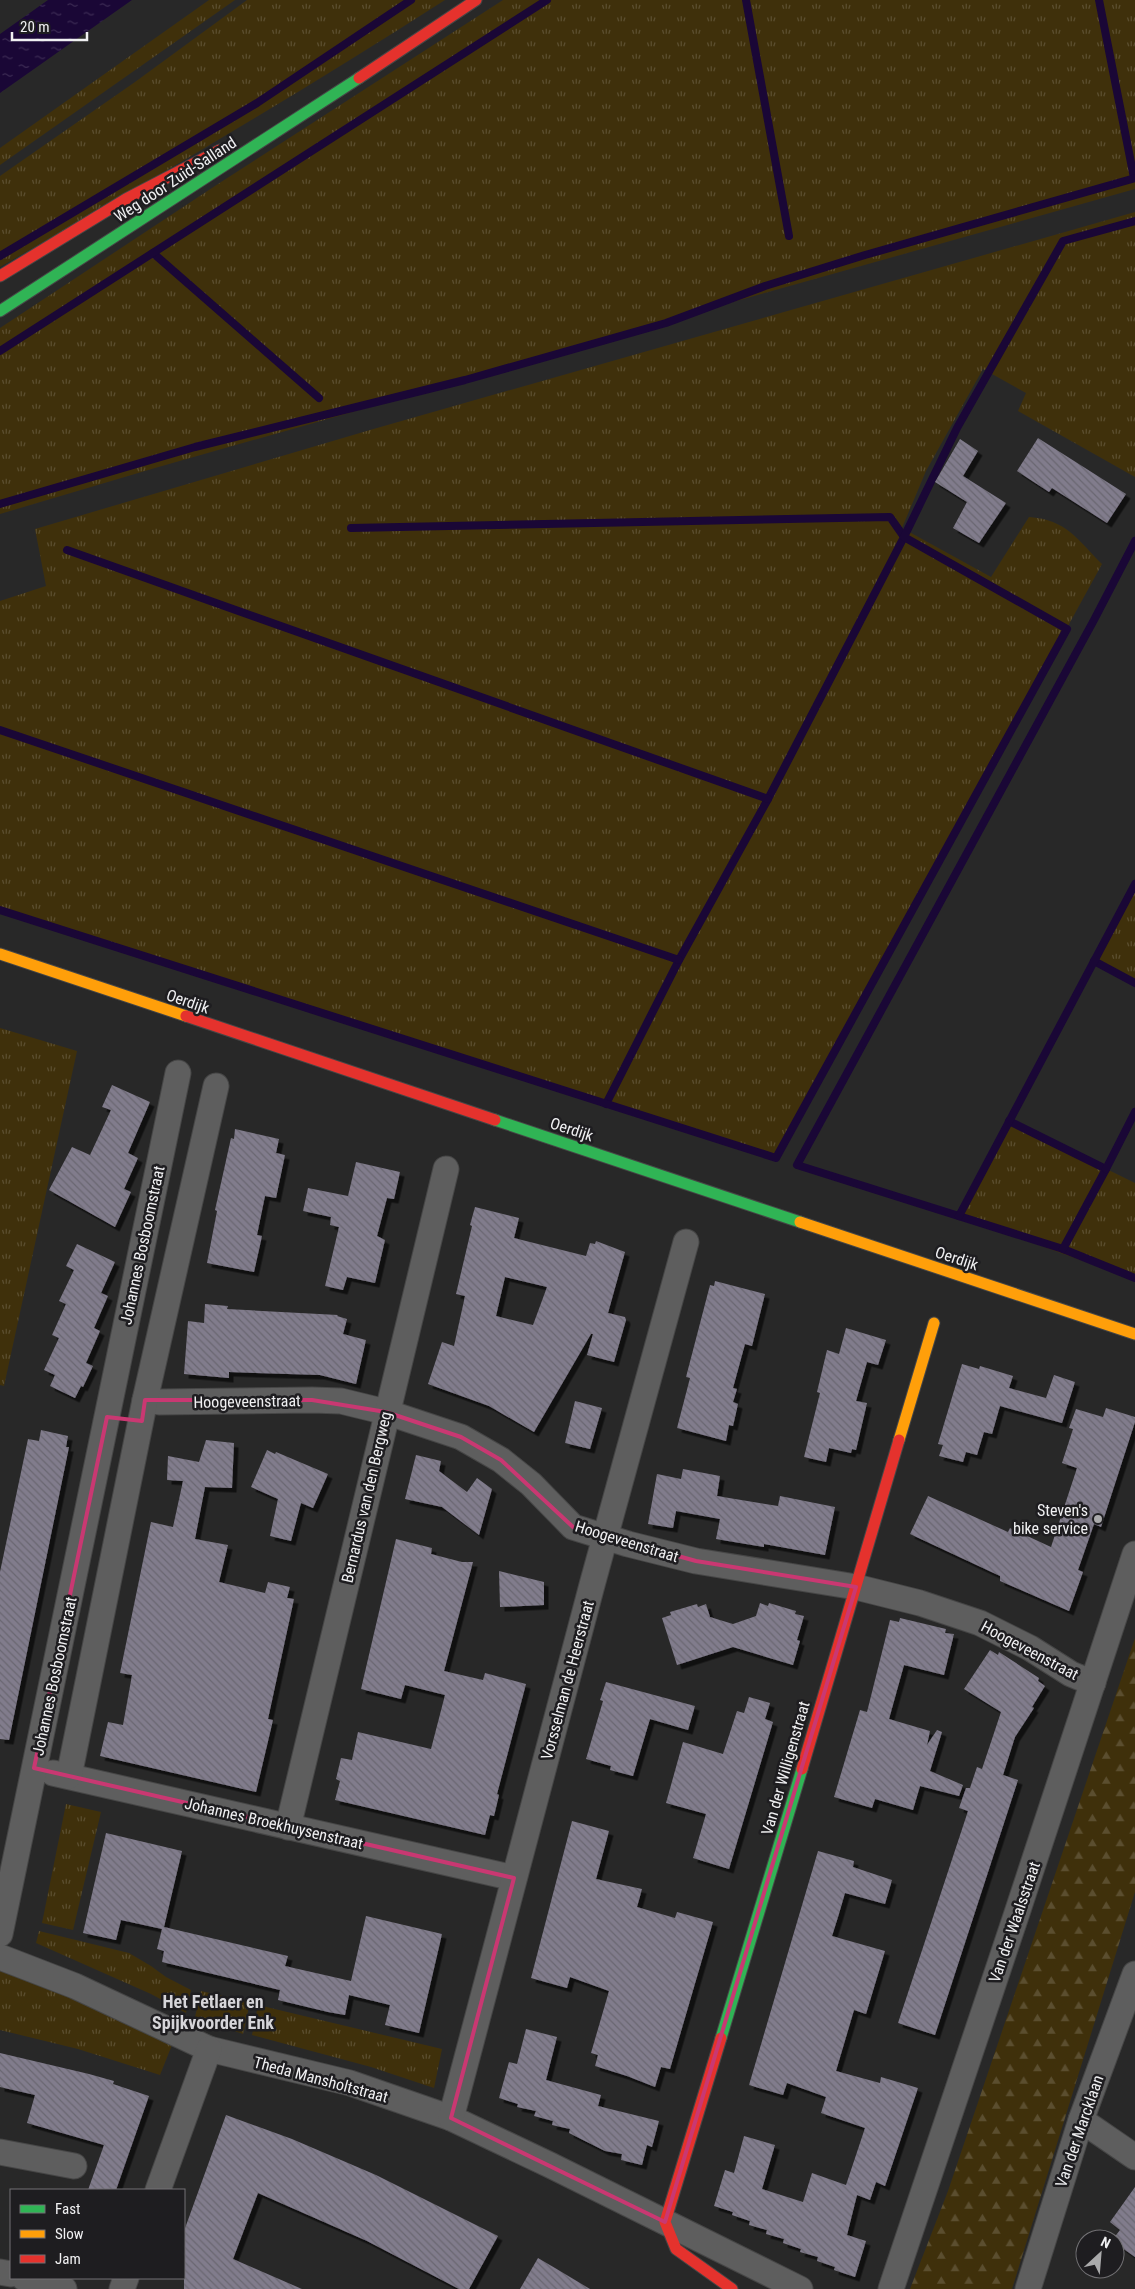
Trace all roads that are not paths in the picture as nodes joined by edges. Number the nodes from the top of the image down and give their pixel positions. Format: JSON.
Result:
{"nodes":[{"id":1,"x":476,"y":0,"type":"edge"},
{"id":2,"x":368,"y":73,"type":"junction"},
{"id":3,"x":247,"y":136,"type":"dead end"},
{"id":4,"x":230,"y":145,"type":"dead end"},
{"id":5,"x":0,"y":276,"type":"edge"},
{"id":6,"x":0,"y":311,"type":"edge"},
{"id":7,"x":0,"y":954,"type":"edge"},
{"id":8,"x":178,"y":1074,"type":"dead end"},
{"id":9,"x":216,"y":1086,"type":"dead end"},
{"id":10,"x":446,"y":1169,"type":"dead end"},
{"id":11,"x":686,"y":1242,"type":"dead end"},
{"id":12,"x":934,"y":1322,"type":"dead end"},
{"id":13,"x":1135,"y":1334,"type":"edge"},
{"id":14,"x":143,"y":1410,"type":"junction"},
{"id":15,"x":386,"y":1412,"type":"junction"},
{"id":16,"x":107,"y":1417,"type":"junction"},
{"id":17,"x":605,"y":1537,"type":"junction"},
{"id":18,"x":1135,"y":1554,"type":"edge"},
{"id":19,"x":856,"y":1587,"type":"junction"},
{"id":20,"x":1093,"y":1683,"type":"junction"},
{"id":21,"x":34,"y":1768,"type":"junction"},
{"id":22,"x":68,"y":1776,"type":"junction"},
{"id":23,"x":288,"y":1826,"type":"junction"},
{"id":24,"x":514,"y":1878,"type":"junction"},
{"id":25,"x":0,"y":1934,"type":"edge"},
{"id":26,"x":0,"y":1958,"type":"edge"},
{"id":27,"x":1135,"y":1974,"type":"edge"},
{"id":28,"x":209,"y":2049,"type":"junction"},
{"id":29,"x":451,"y":2118,"type":"junction"},
{"id":30,"x":1081,"y":2120,"type":"junction"},
{"id":31,"x":0,"y":2152,"type":"edge"},
{"id":32,"x":1135,"y":2157,"type":"edge"},
{"id":33,"x":74,"y":2166,"type":"dead end"},
{"id":34,"x":158,"y":2189,"type":"edge"},
{"id":35,"x":665,"y":2222,"type":"junction"},
{"id":36,"x":28,"y":2279,"type":"edge"},
{"id":37,"x":64,"y":2289,"type":"edge"},
{"id":38,"x":732,"y":2289,"type":"edge"},
{"id":39,"x":800,"y":2289,"type":"edge"},
{"id":40,"x":891,"y":2289,"type":"edge"},
{"id":41,"x":1028,"y":2289,"type":"edge"}],
"edges":[{"from":1,"to":2,"type":"street","name":"Weg door Zuid-Salland"},
{"from":2,"to":3,"type":"street","name":"Weg door Zuid-Salland"},
{"from":2,"to":6,"type":"street","name":"Weg door Zuid-Salland"},
{"from":4,"to":5,"type":"street","name":"Weg door Zuid-Salland"},
{"from":7,"to":13,"type":"street","name":"Oerdijk"},
{"from":8,"to":16,"type":"street","name":"Johannes Bosboomstraat"},
{"from":9,"to":14,"type":"street","name":"Johannes Bosboomstraat"},
{"from":10,"to":15,"type":"street","name":"Bernardus van den Bergweg"},
{"from":11,"to":17,"type":"street","name":"Vorsselman de Heerstraat"},
{"from":12,"to":19,"type":"street","name":"Van der Willigenstraat"},
{"from":14,"to":15,"type":"street","name":"Hoogeveenstraat"},
{"from":14,"to":16,"type":"street"},
{"from":14,"to":22,"type":"street","name":"Johannes Bosboomstraat"},
{"from":15,"to":17,"type":"street","name":"Hoogeveenstraat"},
{"from":15,"to":23,"type":"street","name":"Bernardus van den Bergweg"},
{"from":16,"to":21,"type":"street","name":"Johannes Bosboomstraat"},
{"from":17,"to":19,"type":"street","name":"Hoogeveenstraat"},
{"from":17,"to":24,"type":"street","name":"Vorsselman de Heerstraat"},
{"from":18,"to":20,"type":"street","name":"Van der Waalsstraat"},
{"from":19,"to":20,"type":"street","name":"Hoogeveenstraat"},
{"from":19,"to":35,"type":"street","name":"Van der Willigenstraat"},
{"from":20,"to":40,"type":"street","name":"Van der Waalsstraat"},
{"from":21,"to":22,"type":"street","name":"Johannes Broekhuysenstraat"},
{"from":21,"to":25,"type":"street","name":"Johannes Bosboomstraat"},
{"from":22,"to":23,"type":"street","name":"Johannes Broekhuysenstraat"},
{"from":23,"to":24,"type":"street","name":"Johannes Broekhuysenstraat"},
{"from":24,"to":29,"type":"street","name":"Vorsselman de Heerstraat"},
{"from":26,"to":28,"type":"street","name":"Theda Mansholtstraat"},
{"from":27,"to":30,"type":"street","name":"Van der Marcklaan"},
{"from":28,"to":29,"type":"street","name":"Theda Mansholtstraat"},
{"from":28,"to":34,"type":"street"},
{"from":29,"to":35,"type":"street","name":"Theda Mansholtstraat"},
{"from":30,"to":32,"type":"street"},
{"from":30,"to":41,"type":"street","name":"Van der Marcklaan"},
{"from":31,"to":33,"type":"street"},
{"from":35,"to":38,"type":"street"},
{"from":35,"to":39,"type":"street","name":"Theda Mansholtstraat"},
{"from":36,"to":37,"type":"street"}]}
